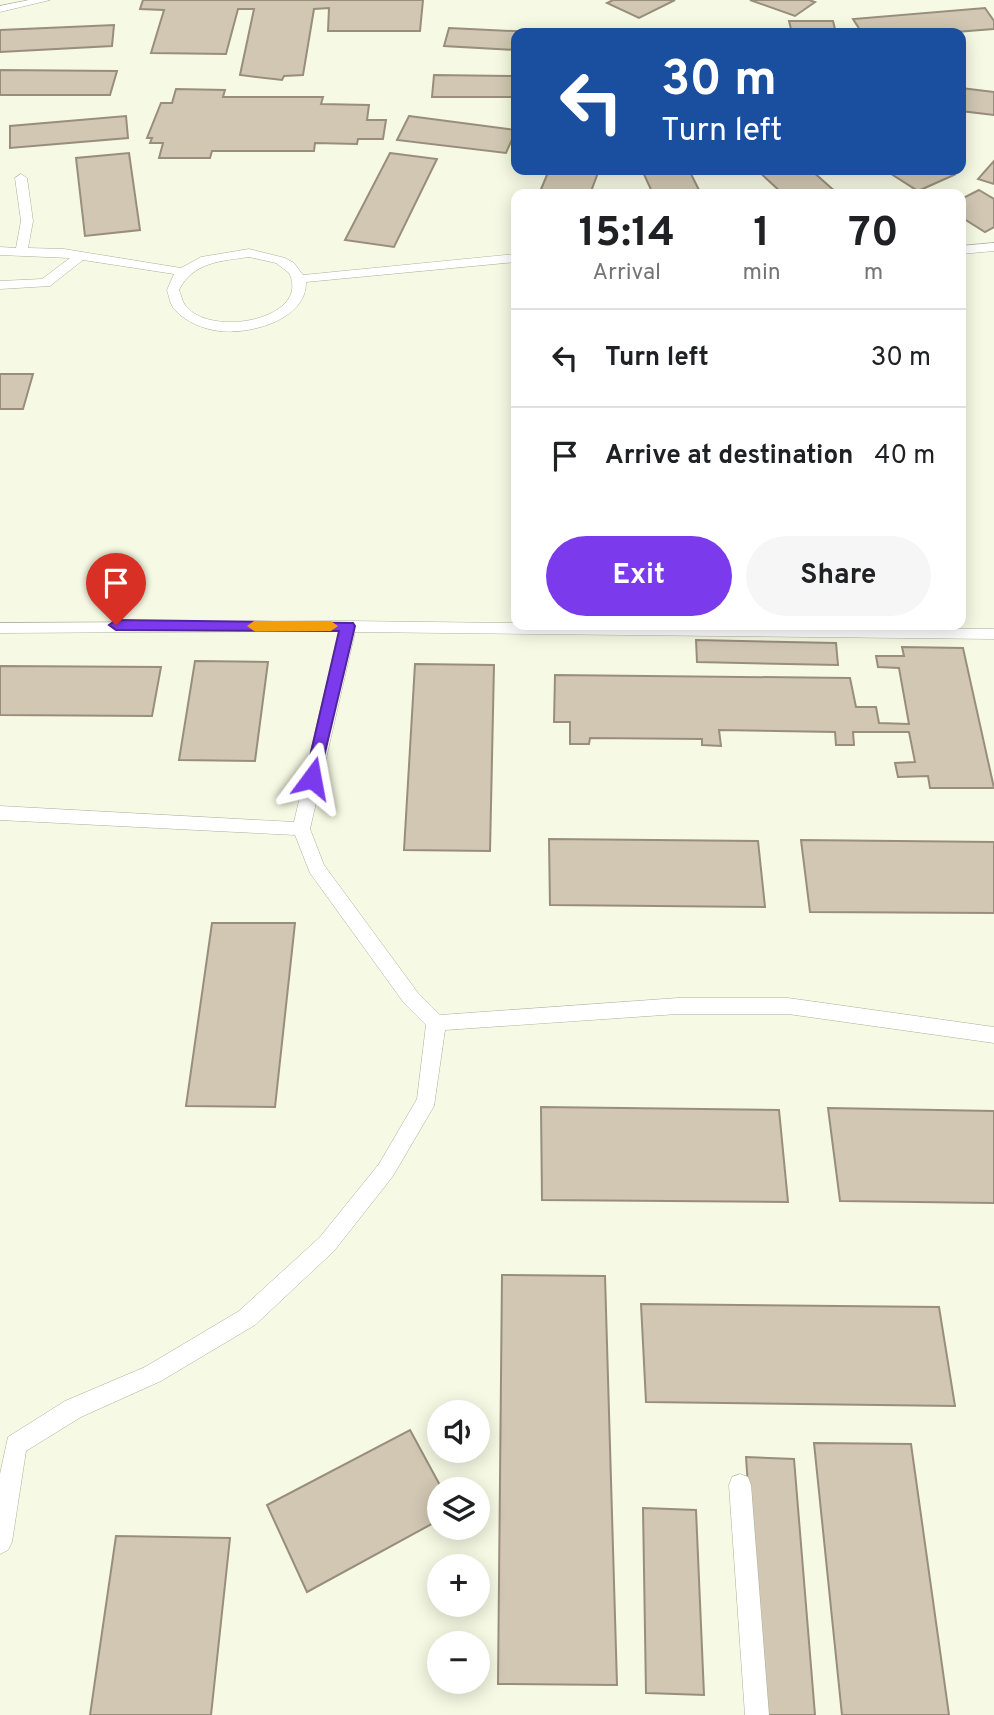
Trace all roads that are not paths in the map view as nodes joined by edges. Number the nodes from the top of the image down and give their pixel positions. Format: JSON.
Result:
{"nodes":[{"id":1,"x":45,"y":0,"type":"edge"},
{"id":2,"x":0,"y":9,"type":"edge"},
{"id":3,"x":21,"y":177,"type":"dead end"},
{"id":4,"x":994,"y":247,"type":"edge"},
{"id":5,"x":966,"y":250,"type":"edge"},
{"id":6,"x":0,"y":251,"type":"edge"},
{"id":7,"x":21,"y":252,"type":"junction"},
{"id":8,"x":80,"y":256,"type":"junction"},
{"id":9,"x":511,"y":258,"type":"edge"},
{"id":10,"x":183,"y":272,"type":"junction"},
{"id":11,"x":300,"y":279,"type":"junction"},
{"id":12,"x":0,"y":285,"type":"edge"},
{"id":13,"x":348,"y":626,"type":"junction"},
{"id":14,"x":0,"y":628,"type":"edge"},
{"id":15,"x":511,"y":628,"type":"edge"},
{"id":16,"x":671,"y":630,"type":"edge"},
{"id":17,"x":994,"y":634,"type":"edge"},
{"id":18,"x":0,"y":813,"type":"edge"},
{"id":19,"x":301,"y":829,"type":"junction"},
{"id":20,"x":436,"y":1023,"type":"junction"},
{"id":21,"x":994,"y":1035,"type":"edge"},
{"id":22,"x":8,"y":1445,"type":"edge"},
{"id":23,"x":740,"y":1485,"type":"dead end"},
{"id":24,"x":0,"y":1542,"type":"edge"},
{"id":25,"x":757,"y":1715,"type":"edge"}],
"edges":[{"from":1,"to":2,"type":"lane"},
{"from":3,"to":7,"type":"lane"},
{"from":4,"to":5,"type":"lane"},
{"from":6,"to":7,"type":"lane"},
{"from":7,"to":8,"type":"lane"},
{"from":8,"to":10,"type":"lane"},
{"from":8,"to":12,"type":"lane"},
{"from":9,"to":11,"type":"lane"},
{"from":10,"to":11,"type":"lane"},
{"from":10,"to":11,"type":"lane"},
{"from":13,"to":14,"type":"lane"},
{"from":13,"to":15,"type":"lane"},
{"from":13,"to":19,"type":"lane"},
{"from":16,"to":17,"type":"lane"},
{"from":18,"to":19,"type":"lane"},
{"from":19,"to":20,"type":"lane"},
{"from":20,"to":21,"type":"lane"},
{"from":20,"to":22,"type":"lane"},
{"from":22,"to":24,"type":"lane"},
{"from":23,"to":25,"type":"lane"}]}
